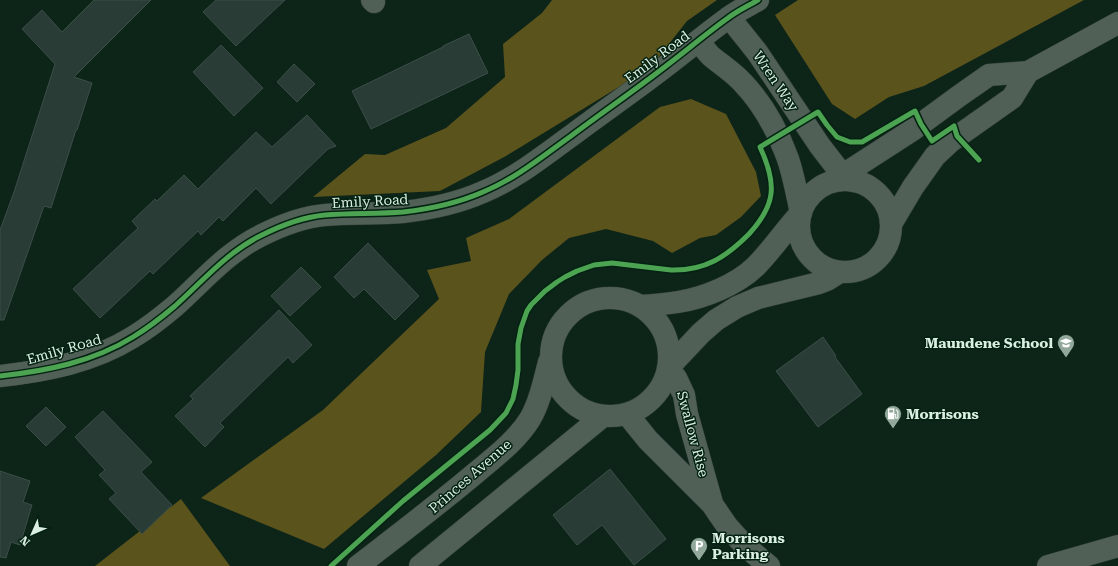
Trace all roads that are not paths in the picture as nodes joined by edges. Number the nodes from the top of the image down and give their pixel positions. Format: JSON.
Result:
{"nodes":[{"id":1,"x":758,"y":0,"type":"edge"},
{"id":2,"x":729,"y":17,"type":"junction"},
{"id":3,"x":1118,"y":23,"type":"edge"},
{"id":4,"x":699,"y":41,"type":"junction"},
{"id":5,"x":1028,"y":72,"type":"junction"},
{"id":6,"x":843,"y":179,"type":"junction"},
{"id":7,"x":801,"y":213,"type":"junction"},
{"id":8,"x":891,"y":224,"type":"junction"},
{"id":9,"x":840,"y":272,"type":"junction"},
{"id":10,"x":641,"y":306,"type":"junction"},
{"id":11,"x":549,"y":362,"type":"junction"},
{"id":12,"x":668,"y":368,"type":"junction"},
{"id":13,"x":0,"y":376,"type":"edge"},
{"id":14,"x":627,"y":414,"type":"junction"},
{"id":15,"x":603,"y":416,"type":"junction"},
{"id":16,"x":712,"y":504,"type":"junction"},
{"id":17,"x":1118,"y":546,"type":"edge"},
{"id":18,"x":358,"y":566,"type":"edge"},
{"id":19,"x":420,"y":566,"type":"edge"},
{"id":20,"x":769,"y":566,"type":"edge"},
{"id":21,"x":1048,"y":566,"type":"edge"}],
"edges":[{"from":1,"to":2,"type":"street","name":"Emily Road"},
{"from":2,"to":4,"type":"street","name":"Emily Road"},
{"from":2,"to":6,"type":"street","name":"Wren Way"},
{"from":3,"to":5,"type":"street","name":"Princes Avenue"},
{"from":4,"to":7,"type":"street","name":"Wren Way"},
{"from":4,"to":13,"type":"street","name":"Emily Road"},
{"from":5,"to":6,"type":"street","name":"Princes Avenue"},
{"from":5,"to":8,"type":"street","name":"Princes Avenue"},
{"from":6,"to":7,"type":"street","name":"Princes Avenue"},
{"from":6,"to":8,"type":"street","name":"Princes Avenue"},
{"from":7,"to":9,"type":"street","name":"Princes Avenue"},
{"from":7,"to":10,"type":"street","name":"Princes Avenue"},
{"from":8,"to":9,"type":"street","name":"Princes Avenue"},
{"from":9,"to":12,"type":"street","name":"Princes Avenue"},
{"from":10,"to":11,"type":"street","name":"Princes Avenue"},
{"from":10,"to":12,"type":"street","name":"Princes Avenue"},
{"from":11,"to":15,"type":"street","name":"Princes Avenue"},
{"from":11,"to":18,"type":"street","name":"Princes Avenue"},
{"from":12,"to":14,"type":"street","name":"Princes Avenue"},
{"from":12,"to":16,"type":"street","name":"Swallow Rise"},
{"from":14,"to":15,"type":"street","name":"Princes Avenue"},
{"from":14,"to":16,"type":"street","name":"Swallow Rise"},
{"from":15,"to":19,"type":"street"},
{"from":16,"to":20,"type":"street","name":"Swallow Rise"},
{"from":17,"to":21,"type":"street"}]}
